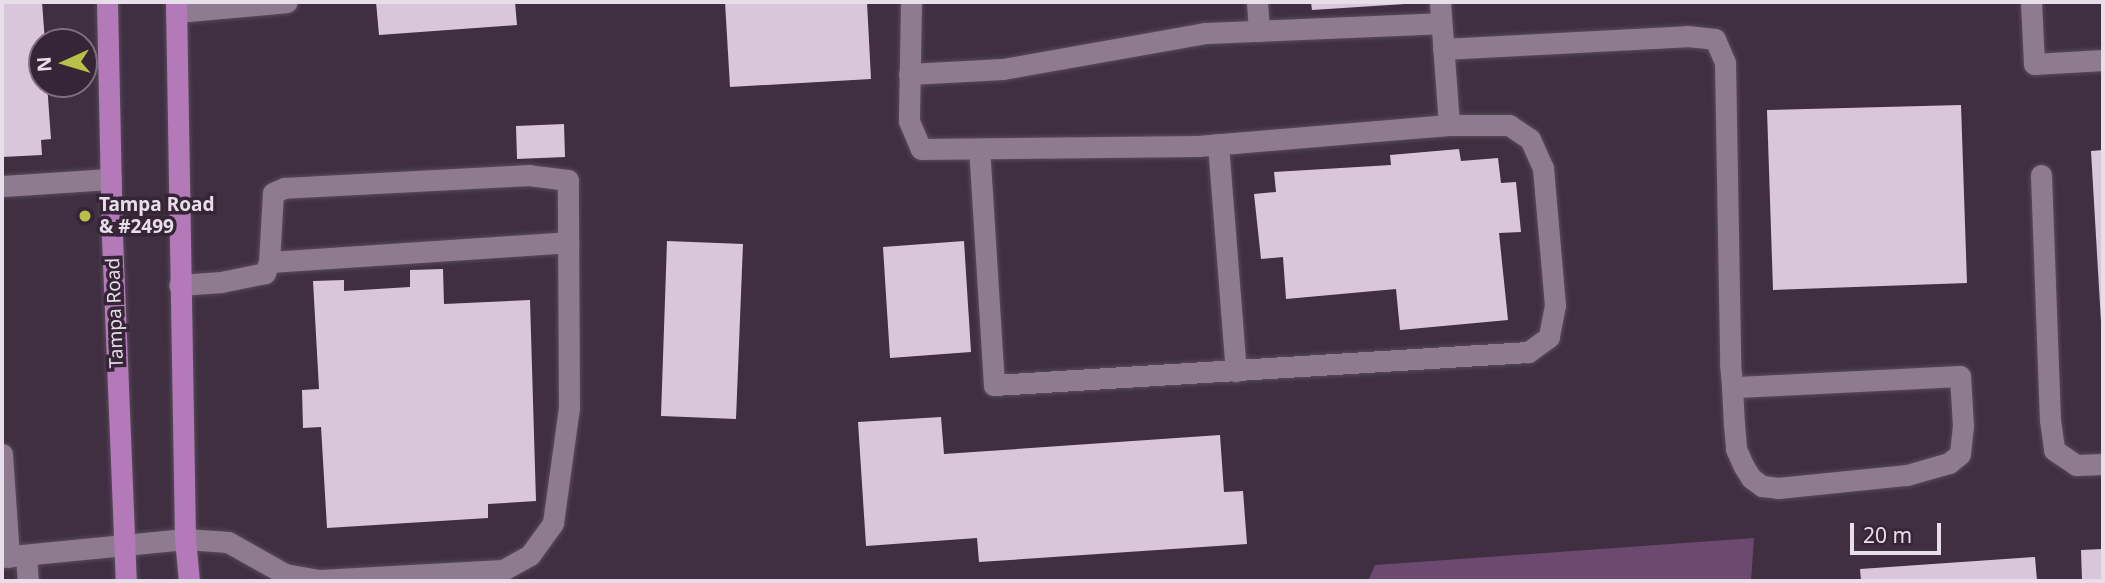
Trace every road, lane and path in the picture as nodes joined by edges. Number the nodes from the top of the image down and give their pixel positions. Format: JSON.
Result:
{"nodes":[{"id":1,"x":107,"y":2,"type":"edge"},
{"id":2,"x":288,"y":2,"type":"edge"},
{"id":3,"x":911,"y":2,"type":"edge"},
{"id":4,"x":1257,"y":2,"type":"edge"},
{"id":5,"x":1440,"y":2,"type":"edge"},
{"id":6,"x":2031,"y":2,"type":"edge"},
{"id":7,"x":176,"y":7,"type":"edge"},
{"id":8,"x":1441,"y":23,"type":"junction"},
{"id":9,"x":1259,"y":31,"type":"junction"},
{"id":10,"x":1443,"y":49,"type":"junction"},
{"id":11,"x":2103,"y":60,"type":"edge"},
{"id":12,"x":909,"y":74,"type":"junction"},
{"id":13,"x":1449,"y":125,"type":"junction"},
{"id":14,"x":1218,"y":144,"type":"junction"},
{"id":15,"x":979,"y":149,"type":"junction"},
{"id":16,"x":2041,"y":175,"type":"dead end"},
{"id":17,"x":111,"y":179,"type":"junction"},
{"id":18,"x":2,"y":186,"type":"edge"},
{"id":19,"x":568,"y":242,"type":"junction"},
{"id":20,"x":269,"y":262,"type":"junction"},
{"id":21,"x":179,"y":285,"type":"junction"},
{"id":22,"x":1236,"y":370,"type":"junction"},
{"id":23,"x":1732,"y":387,"type":"junction"},
{"id":24,"x":2,"y":454,"type":"edge"},
{"id":25,"x":2103,"y":464,"type":"edge"},
{"id":26,"x":185,"y":539,"type":"junction"},
{"id":27,"x":124,"y":546,"type":"junction"},
{"id":28,"x":12,"y":556,"type":"edge"},
{"id":29,"x":28,"y":581,"type":"edge"},
{"id":30,"x":126,"y":581,"type":"edge"},
{"id":31,"x":189,"y":581,"type":"edge"}],
"edges":[{"from":1,"to":17,"type":"main road","name":"Tampa Road"},
{"from":2,"to":7,"type":"lane"},
{"from":3,"to":12,"type":"lane"},
{"from":4,"to":9,"type":"lane"},
{"from":5,"to":8,"type":"lane"},
{"from":6,"to":11,"type":"lane"},
{"from":7,"to":21,"type":"main road"},
{"from":8,"to":9,"type":"lane"},
{"from":8,"to":10,"type":"lane"},
{"from":9,"to":12,"type":"lane"},
{"from":10,"to":13,"type":"lane"},
{"from":10,"to":23,"type":"lane"},
{"from":12,"to":15,"type":"lane"},
{"from":13,"to":14,"type":"lane"},
{"from":13,"to":22,"type":"lane"},
{"from":14,"to":15,"type":"lane"},
{"from":14,"to":22,"type":"lane"},
{"from":15,"to":22,"type":"lane"},
{"from":16,"to":25,"type":"lane"},
{"from":17,"to":18,"type":"lane"},
{"from":17,"to":27,"type":"main road","name":"Tampa Road"},
{"from":19,"to":20,"type":"lane"},
{"from":19,"to":20,"type":"lane"},
{"from":19,"to":26,"type":"lane"},
{"from":20,"to":21,"type":"lane"},
{"from":21,"to":26,"type":"main road"},
{"from":23,"to":23,"type":"lane"},
{"from":24,"to":28,"type":"lane"},
{"from":26,"to":27,"type":"lane"},
{"from":26,"to":31,"type":"main road"},
{"from":27,"to":28,"type":"lane"},
{"from":27,"to":30,"type":"main road","name":"Tampa Road"},
{"from":28,"to":29,"type":"lane"}]}
